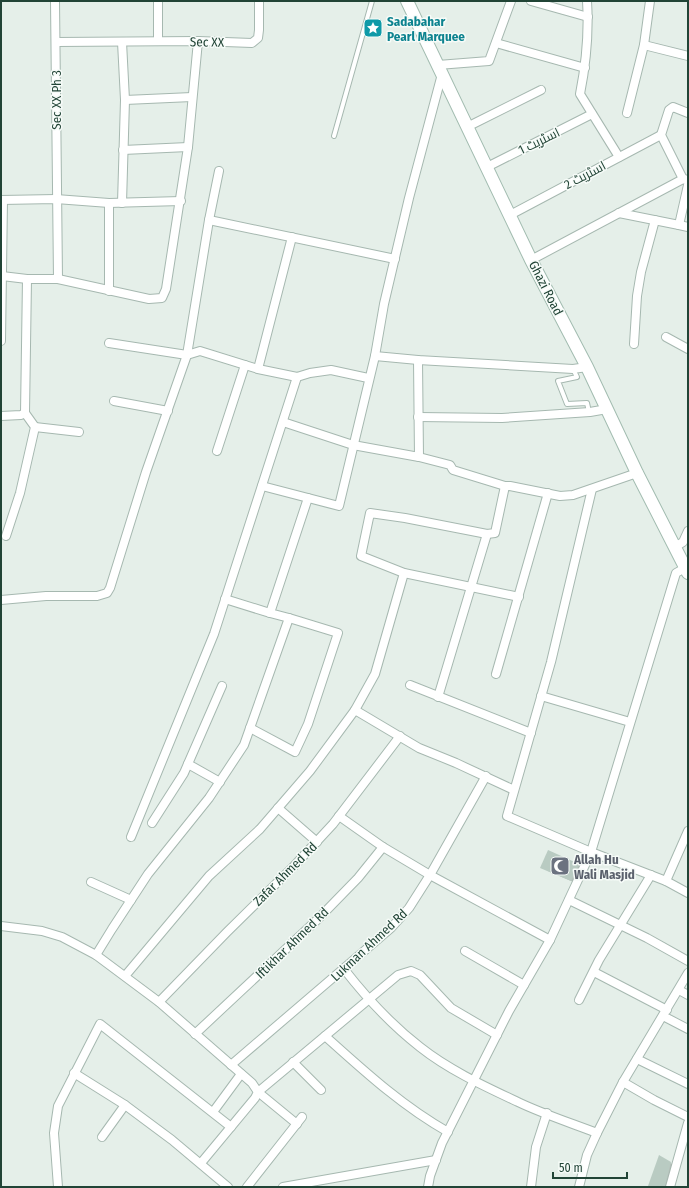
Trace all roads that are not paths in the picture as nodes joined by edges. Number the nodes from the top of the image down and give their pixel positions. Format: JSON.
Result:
{"nodes":[{"id":1,"x":55,"y":1,"type":"edge"},
{"id":2,"x":158,"y":1,"type":"edge"},
{"id":3,"x":259,"y":1,"type":"edge"},
{"id":4,"x":372,"y":1,"type":"edge"},
{"id":5,"x":407,"y":1,"type":"edge"},
{"id":6,"x":510,"y":1,"type":"edge"},
{"id":7,"x":530,"y":1,"type":"edge"},
{"id":8,"x":587,"y":1,"type":"edge"},
{"id":9,"x":650,"y":1,"type":"edge"},
{"id":10,"x":588,"y":17,"type":"junction"},
{"id":11,"x":158,"y":41,"type":"junction"},
{"id":12,"x":198,"y":41,"type":"junction"},
{"id":13,"x":56,"y":42,"type":"junction"},
{"id":14,"x":122,"y":42,"type":"junction"},
{"id":15,"x":496,"y":43,"type":"junction"},
{"id":16,"x":644,"y":45,"type":"junction"},
{"id":17,"x":688,"y":56,"type":"edge"},
{"id":18,"x":585,"y":68,"type":"junction"},
{"id":19,"x":440,"y":70,"type":"junction"},
{"id":20,"x":542,"y":90,"type":"dead end"},
{"id":21,"x":192,"y":97,"type":"junction"},
{"id":22,"x":124,"y":100,"type":"junction"},
{"id":23,"x":628,"y":112,"type":"dead end"},
{"id":24,"x":688,"y":113,"type":"edge"},
{"id":25,"x":592,"y":114,"type":"junction"},
{"id":26,"x":467,"y":127,"type":"junction"},
{"id":27,"x":661,"y":135,"type":"junction"},
{"id":28,"x":334,"y":136,"type":"dead end"},
{"id":29,"x":188,"y":147,"type":"junction"},
{"id":30,"x":123,"y":150,"type":"junction"},
{"id":31,"x":619,"y":157,"type":"junction"},
{"id":32,"x":487,"y":167,"type":"junction"},
{"id":33,"x":219,"y":171,"type":"dead end"},
{"id":34,"x":686,"y":181,"type":"edge"},
{"id":35,"x":56,"y":199,"type":"junction"},
{"id":36,"x":2,"y":200,"type":"edge"},
{"id":37,"x":181,"y":201,"type":"junction"},
{"id":38,"x":122,"y":203,"type":"junction"},
{"id":39,"x":109,"y":204,"type":"junction"},
{"id":40,"x":619,"y":213,"type":"junction"},
{"id":41,"x":510,"y":215,"type":"junction"},
{"id":42,"x":209,"y":220,"type":"junction"},
{"id":43,"x":655,"y":220,"type":"junction"},
{"id":44,"x":679,"y":225,"type":"junction"},
{"id":45,"x":688,"y":228,"type":"edge"},
{"id":46,"x":292,"y":237,"type":"junction"},
{"id":47,"x":394,"y":259,"type":"junction"},
{"id":48,"x":531,"y":260,"type":"junction"},
{"id":49,"x":2,"y":276,"type":"edge"},
{"id":50,"x":27,"y":279,"type":"junction"},
{"id":51,"x":58,"y":279,"type":"junction"},
{"id":52,"x":109,"y":291,"type":"junction"},
{"id":53,"x":666,"y":337,"type":"dead end"},
{"id":54,"x":1,"y":342,"type":"edge"},
{"id":55,"x":109,"y":343,"type":"dead end"},
{"id":56,"x":634,"y":344,"type":"dead end"},
{"id":57,"x":688,"y":349,"type":"edge"},
{"id":58,"x":186,"y":355,"type":"junction"},
{"id":59,"x":375,"y":356,"type":"junction"},
{"id":60,"x":418,"y":360,"type":"junction"},
{"id":61,"x":245,"y":365,"type":"junction"},
{"id":62,"x":587,"y":367,"type":"junction"},
{"id":63,"x":258,"y":369,"type":"junction"},
{"id":64,"x":574,"y":369,"type":"junction"},
{"id":65,"x":297,"y":377,"type":"junction"},
{"id":66,"x":368,"y":378,"type":"junction"},
{"id":67,"x":114,"y":401,"type":"dead end"},
{"id":68,"x":607,"y":409,"type":"junction"},
{"id":69,"x":168,"y":411,"type":"junction"},
{"id":70,"x":590,"y":412,"type":"junction"},
{"id":71,"x":25,"y":413,"type":"junction"},
{"id":72,"x":1,"y":416,"type":"edge"},
{"id":73,"x":418,"y":417,"type":"junction"},
{"id":74,"x":283,"y":422,"type":"junction"},
{"id":75,"x":35,"y":427,"type":"junction"},
{"id":76,"x":79,"y":432,"type":"dead end"},
{"id":77,"x":353,"y":445,"type":"junction"},
{"id":78,"x":217,"y":451,"type":"dead end"},
{"id":79,"x":419,"y":457,"type":"junction"},
{"id":80,"x":637,"y":473,"type":"junction"},
{"id":81,"x":262,"y":486,"type":"junction"},
{"id":82,"x":505,"y":486,"type":"junction"},
{"id":83,"x":592,"y":489,"type":"junction"},
{"id":84,"x":548,"y":494,"type":"junction"},
{"id":85,"x":308,"y":498,"type":"junction"},
{"id":86,"x":688,"y":532,"type":"edge"},
{"id":87,"x":487,"y":534,"type":"junction"},
{"id":88,"x":6,"y":536,"type":"dead end"},
{"id":89,"x":675,"y":547,"type":"junction"},
{"id":90,"x":687,"y":571,"type":"edge"},
{"id":91,"x":404,"y":573,"type":"junction"},
{"id":92,"x":472,"y":587,"type":"junction"},
{"id":93,"x":519,"y":597,"type":"junction"},
{"id":94,"x":225,"y":599,"type":"junction"},
{"id":95,"x":1,"y":600,"type":"edge"},
{"id":96,"x":270,"y":613,"type":"junction"},
{"id":97,"x":288,"y":618,"type":"junction"},
{"id":98,"x":496,"y":674,"type":"dead end"},
{"id":99,"x":410,"y":685,"type":"dead end"},
{"id":100,"x":222,"y":686,"type":"dead end"},
{"id":101,"x":541,"y":696,"type":"junction"},
{"id":102,"x":438,"y":697,"type":"junction"},
{"id":103,"x":355,"y":710,"type":"junction"},
{"id":104,"x":630,"y":722,"type":"junction"},
{"id":105,"x":250,"y":728,"type":"junction"},
{"id":106,"x":530,"y":733,"type":"junction"},
{"id":107,"x":400,"y":736,"type":"junction"},
{"id":108,"x":188,"y":764,"type":"junction"},
{"id":109,"x":486,"y":776,"type":"junction"},
{"id":110,"x":220,"y":782,"type":"junction"},
{"id":111,"x":514,"y":790,"type":"junction"},
{"id":112,"x":278,"y":808,"type":"junction"},
{"id":113,"x":340,"y":816,"type":"junction"},
{"id":114,"x":152,"y":822,"type":"dead end"},
{"id":115,"x":688,"y":831,"type":"edge"},
{"id":116,"x":131,"y":837,"type":"dead end"},
{"id":117,"x":317,"y":842,"type":"junction"},
{"id":118,"x":383,"y":847,"type":"junction"},
{"id":119,"x":591,"y":852,"type":"junction"},
{"id":120,"x":430,"y":875,"type":"junction"},
{"id":121,"x":651,"y":875,"type":"junction"},
{"id":122,"x":666,"y":881,"type":"junction"},
{"id":123,"x":91,"y":882,"type":"dead end"},
{"id":124,"x":688,"y":893,"type":"edge"},
{"id":125,"x":131,"y":900,"type":"junction"},
{"id":126,"x":569,"y":900,"type":"junction"},
{"id":127,"x":620,"y":925,"type":"junction"},
{"id":128,"x":1,"y":926,"type":"edge"},
{"id":129,"x":550,"y":940,"type":"junction"},
{"id":130,"x":465,"y":951,"type":"dead end"},
{"id":131,"x":96,"y":954,"type":"junction"},
{"id":132,"x":688,"y":961,"type":"edge"},
{"id":133,"x":344,"y":968,"type":"junction"},
{"id":134,"x":594,"y":972,"type":"junction"},
{"id":135,"x":688,"y":974,"type":"edge"},
{"id":136,"x":125,"y":976,"type":"junction"},
{"id":137,"x":524,"y":985,"type":"junction"},
{"id":138,"x":679,"y":990,"type":"junction"},
{"id":139,"x":688,"y":995,"type":"edge"},
{"id":140,"x":369,"y":999,"type":"junction"},
{"id":141,"x":579,"y":1000,"type":"dead end"},
{"id":142,"x":159,"y":1002,"type":"junction"},
{"id":143,"x":665,"y":1013,"type":"junction"},
{"id":144,"x":688,"y":1029,"type":"edge"},
{"id":145,"x":195,"y":1034,"type":"junction"},
{"id":146,"x":497,"y":1035,"type":"junction"},
{"id":147,"x":325,"y":1036,"type":"junction"},
{"id":148,"x":637,"y":1059,"type":"junction"},
{"id":149,"x":293,"y":1062,"type":"junction"},
{"id":150,"x":231,"y":1065,"type":"junction"},
{"id":151,"x":74,"y":1074,"type":"junction"},
{"id":152,"x":242,"y":1074,"type":"junction"},
{"id":153,"x":474,"y":1080,"type":"junction"},
{"id":154,"x":623,"y":1082,"type":"junction"},
{"id":155,"x":688,"y":1084,"type":"edge"},
{"id":156,"x":321,"y":1090,"type":"dead end"},
{"id":157,"x":258,"y":1092,"type":"junction"},
{"id":158,"x":124,"y":1105,"type":"junction"},
{"id":159,"x":213,"y":1112,"type":"junction"},
{"id":160,"x":547,"y":1113,"type":"junction"},
{"id":161,"x":302,"y":1117,"type":"dead end"},
{"id":162,"x":688,"y":1117,"type":"edge"},
{"id":163,"x":688,"y":1123,"type":"edge"},
{"id":164,"x":297,"y":1124,"type":"junction"},
{"id":165,"x":232,"y":1127,"type":"junction"},
{"id":166,"x":448,"y":1132,"type":"junction"},
{"id":167,"x":597,"y":1133,"type":"junction"},
{"id":168,"x":102,"y":1137,"type":"dead end"},
{"id":169,"x":436,"y":1160,"type":"junction"},
{"id":170,"x":201,"y":1163,"type":"junction"},
{"id":171,"x":58,"y":1187,"type":"edge"},
{"id":172,"x":228,"y":1187,"type":"edge"},
{"id":173,"x":246,"y":1187,"type":"edge"},
{"id":174,"x":283,"y":1187,"type":"edge"},
{"id":175,"x":428,"y":1187,"type":"edge"},
{"id":176,"x":531,"y":1187,"type":"edge"},
{"id":177,"x":579,"y":1187,"type":"edge"},
{"id":178,"x":670,"y":1187,"type":"edge"}],
"edges":[{"from":1,"to":13,"type":"street","name":"Sec XX Ph 3"},
{"from":2,"to":11,"type":"street"},
{"from":3,"to":12,"type":"street","name":"Sec XX"},
{"from":4,"to":28,"type":"lane"},
{"from":5,"to":19,"type":"main road","name":"Ghazi Road"},
{"from":6,"to":15,"type":"street"},
{"from":7,"to":10,"type":"street"},
{"from":8,"to":10,"type":"street"},
{"from":9,"to":16,"type":"street"},
{"from":10,"to":18,"type":"street"},
{"from":11,"to":12,"type":"street","name":"Sec XX"},
{"from":11,"to":14,"type":"street","name":"Sec XX"},
{"from":12,"to":21,"type":"street"},
{"from":13,"to":14,"type":"street","name":"Sec XX"},
{"from":13,"to":35,"type":"street","name":"Sec XX Ph 3"},
{"from":14,"to":22,"type":"street"},
{"from":15,"to":18,"type":"street"},
{"from":15,"to":19,"type":"street"},
{"from":16,"to":17,"type":"street"},
{"from":16,"to":23,"type":"street"},
{"from":18,"to":25,"type":"street"},
{"from":19,"to":26,"type":"main road","name":"Ghazi Road"},
{"from":19,"to":47,"type":"street"},
{"from":20,"to":26,"type":"street"},
{"from":21,"to":22,"type":"street"},
{"from":21,"to":29,"type":"street"},
{"from":22,"to":30,"type":"street"},
{"from":24,"to":27,"type":"street"},
{"from":25,"to":31,"type":"street"},
{"from":25,"to":32,"type":"street","name":"اسٹریٹ 1"},
{"from":26,"to":32,"type":"main road","name":"Ghazi Road"},
{"from":27,"to":31,"type":"street","name":"اسٹریٹ 2"},
{"from":27,"to":34,"type":"street"},
{"from":29,"to":30,"type":"street"},
{"from":29,"to":37,"type":"street"},
{"from":30,"to":38,"type":"street"},
{"from":31,"to":41,"type":"street","name":"اسٹریٹ 2"},
{"from":32,"to":41,"type":"main road","name":"Ghazi Road"},
{"from":33,"to":42,"type":"street"},
{"from":34,"to":40,"type":"street"},
{"from":34,"to":44,"type":"street"},
{"from":35,"to":36,"type":"street"},
{"from":35,"to":39,"type":"street"},
{"from":35,"to":51,"type":"street","name":"Sec XX Ph 3"},
{"from":36,"to":49,"type":"street"},
{"from":37,"to":38,"type":"street"},
{"from":37,"to":52,"type":"street"},
{"from":38,"to":39,"type":"street"},
{"from":39,"to":52,"type":"street"},
{"from":40,"to":43,"type":"street"},
{"from":40,"to":48,"type":"street"},
{"from":41,"to":48,"type":"main road","name":"Ghazi Road"},
{"from":42,"to":46,"type":"street"},
{"from":42,"to":58,"type":"street"},
{"from":43,"to":44,"type":"street"},
{"from":43,"to":56,"type":"street"},
{"from":44,"to":45,"type":"street"},
{"from":46,"to":47,"type":"street"},
{"from":46,"to":63,"type":"street"},
{"from":47,"to":59,"type":"street"},
{"from":48,"to":62,"type":"main road","name":"Ghazi Road"},
{"from":49,"to":50,"type":"street"},
{"from":49,"to":54,"type":"street"},
{"from":50,"to":51,"type":"street"},
{"from":50,"to":71,"type":"street"},
{"from":51,"to":52,"type":"street"},
{"from":53,"to":57,"type":"street"},
{"from":55,"to":58,"type":"street"},
{"from":58,"to":61,"type":"street"},
{"from":58,"to":69,"type":"street"},
{"from":59,"to":60,"type":"street"},
{"from":59,"to":66,"type":"street"},
{"from":60,"to":64,"type":"street"},
{"from":60,"to":73,"type":"street"},
{"from":61,"to":63,"type":"street"},
{"from":61,"to":78,"type":"street"},
{"from":62,"to":64,"type":"street"},
{"from":62,"to":68,"type":"main road","name":"Ghazi Road"},
{"from":63,"to":65,"type":"street"},
{"from":64,"to":70,"type":"lane"},
{"from":65,"to":66,"type":"street"},
{"from":65,"to":74,"type":"street"},
{"from":66,"to":77,"type":"street"},
{"from":67,"to":69,"type":"street"},
{"from":68,"to":70,"type":"street"},
{"from":68,"to":80,"type":"main road","name":"Ghazi Road"},
{"from":69,"to":95,"type":"street"},
{"from":70,"to":73,"type":"street"},
{"from":71,"to":72,"type":"street"},
{"from":71,"to":75,"type":"street"},
{"from":73,"to":79,"type":"street"},
{"from":74,"to":77,"type":"street"},
{"from":74,"to":81,"type":"street"},
{"from":75,"to":76,"type":"street"},
{"from":75,"to":88,"type":"street"},
{"from":77,"to":79,"type":"street"},
{"from":77,"to":85,"type":"street"},
{"from":79,"to":82,"type":"street"},
{"from":80,"to":83,"type":"street"},
{"from":80,"to":89,"type":"main road","name":"Ghazi Road"},
{"from":81,"to":85,"type":"street"},
{"from":81,"to":94,"type":"street"},
{"from":82,"to":84,"type":"street"},
{"from":82,"to":87,"type":"street"},
{"from":83,"to":84,"type":"street"},
{"from":83,"to":101,"type":"street"},
{"from":84,"to":93,"type":"street"},
{"from":85,"to":96,"type":"street"},
{"from":86,"to":89,"type":"street"},
{"from":87,"to":91,"type":"street"},
{"from":87,"to":92,"type":"street"},
{"from":89,"to":90,"type":"main road","name":"Ghazi Road"},
{"from":90,"to":104,"type":"street"},
{"from":91,"to":92,"type":"street"},
{"from":91,"to":103,"type":"street"},
{"from":92,"to":93,"type":"street"},
{"from":92,"to":102,"type":"street"},
{"from":93,"to":98,"type":"street"},
{"from":94,"to":96,"type":"street"},
{"from":94,"to":116,"type":"street"},
{"from":96,"to":97,"type":"street"},
{"from":97,"to":105,"type":"street"},
{"from":97,"to":105,"type":"street"},
{"from":99,"to":102,"type":"street"},
{"from":100,"to":108,"type":"street"},
{"from":101,"to":104,"type":"street"},
{"from":101,"to":106,"type":"street"},
{"from":102,"to":106,"type":"street"},
{"from":103,"to":107,"type":"street"},
{"from":103,"to":112,"type":"street"},
{"from":104,"to":119,"type":"street"},
{"from":105,"to":110,"type":"street"},
{"from":106,"to":111,"type":"street"},
{"from":107,"to":109,"type":"street"},
{"from":107,"to":113,"type":"street","name":"Zafar Ahmed Rd"},
{"from":108,"to":110,"type":"street"},
{"from":108,"to":114,"type":"street"},
{"from":109,"to":111,"type":"street"},
{"from":109,"to":120,"type":"street","name":"Lukman Ahmed Rd"},
{"from":110,"to":125,"type":"street"},
{"from":111,"to":119,"type":"street"},
{"from":112,"to":117,"type":"street"},
{"from":112,"to":136,"type":"street"},
{"from":113,"to":117,"type":"street","name":"Zafar Ahmed Rd"},
{"from":113,"to":118,"type":"street"},
{"from":115,"to":122,"type":"street"},
{"from":117,"to":142,"type":"street","name":"Zafar Ahmed Rd"},
{"from":118,"to":120,"type":"street"},
{"from":118,"to":145,"type":"street","name":"Iftikhar Ahmed Rd"},
{"from":119,"to":121,"type":"street"},
{"from":119,"to":126,"type":"street"},
{"from":120,"to":129,"type":"street"},
{"from":120,"to":133,"type":"street","name":"Lukman Ahmed Rd"},
{"from":121,"to":122,"type":"street"},
{"from":121,"to":127,"type":"street"},
{"from":122,"to":124,"type":"street"},
{"from":123,"to":125,"type":"street"},
{"from":125,"to":131,"type":"street"},
{"from":126,"to":127,"type":"street"},
{"from":126,"to":129,"type":"street"},
{"from":127,"to":132,"type":"street"},
{"from":127,"to":134,"type":"street"},
{"from":128,"to":131,"type":"street"},
{"from":129,"to":137,"type":"street"},
{"from":130,"to":137,"type":"street"},
{"from":131,"to":136,"type":"street"},
{"from":133,"to":140,"type":"street"},
{"from":133,"to":150,"type":"street","name":"Lukman Ahmed Rd"},
{"from":134,"to":141,"type":"street"},
{"from":134,"to":143,"type":"street"},
{"from":135,"to":138,"type":"street"},
{"from":136,"to":142,"type":"street"},
{"from":137,"to":146,"type":"street"},
{"from":138,"to":139,"type":"street"},
{"from":138,"to":143,"type":"street"},
{"from":140,"to":146,"type":"street"},
{"from":140,"to":147,"type":"street"},
{"from":140,"to":153,"type":"street"},
{"from":142,"to":145,"type":"street"},
{"from":143,"to":144,"type":"street"},
{"from":143,"to":148,"type":"street"},
{"from":145,"to":150,"type":"street"},
{"from":146,"to":153,"type":"street"},
{"from":147,"to":149,"type":"street"},
{"from":147,"to":166,"type":"street"},
{"from":148,"to":154,"type":"street"},
{"from":148,"to":155,"type":"street"},
{"from":149,"to":156,"type":"street"},
{"from":149,"to":157,"type":"street"},
{"from":150,"to":152,"type":"street"},
{"from":151,"to":158,"type":"street"},
{"from":151,"to":159,"type":"street"},
{"from":151,"to":171,"type":"street"},
{"from":152,"to":157,"type":"street"},
{"from":152,"to":159,"type":"street"},
{"from":153,"to":160,"type":"street"},
{"from":153,"to":166,"type":"street"},
{"from":154,"to":162,"type":"street"},
{"from":154,"to":167,"type":"street"},
{"from":157,"to":164,"type":"street"},
{"from":157,"to":165,"type":"street"},
{"from":158,"to":168,"type":"street"},
{"from":158,"to":170,"type":"street"},
{"from":159,"to":165,"type":"street"},
{"from":160,"to":167,"type":"street"},
{"from":160,"to":176,"type":"street"},
{"from":161,"to":164,"type":"street"},
{"from":163,"to":178,"type":"street"},
{"from":164,"to":173,"type":"street"},
{"from":165,"to":170,"type":"street"},
{"from":166,"to":169,"type":"street"},
{"from":167,"to":177,"type":"street"},
{"from":169,"to":174,"type":"street"},
{"from":169,"to":175,"type":"street"},
{"from":170,"to":172,"type":"street"}]}
